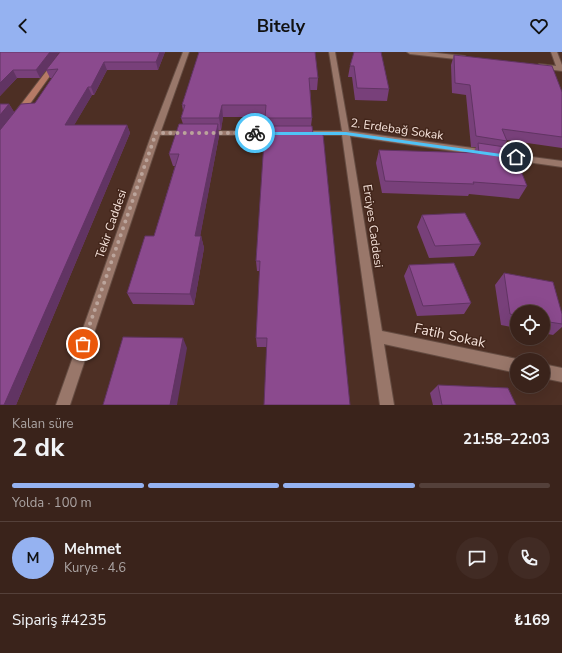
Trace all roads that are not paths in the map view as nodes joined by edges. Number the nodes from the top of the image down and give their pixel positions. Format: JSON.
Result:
{"nodes":[{"id":1,"x":59,"y":52,"type":"edge"},
{"id":2,"x":64,"y":52,"type":"edge"},
{"id":3,"x":186,"y":52,"type":"edge"},
{"id":4,"x":332,"y":52,"type":"edge"},
{"id":5,"x":410,"y":52,"type":"edge"},
{"id":6,"x":554,"y":52,"type":"edge"},
{"id":7,"x":468,"y":55,"type":"edge"},
{"id":8,"x":476,"y":59,"type":"edge"},
{"id":9,"x":530,"y":65,"type":"edge"},
{"id":10,"x":561,"y":68,"type":"edge"},
{"id":11,"x":14,"y":120,"type":"edge"},
{"id":12,"x":156,"y":133,"type":"junction"},
{"id":13,"x":346,"y":133,"type":"junction"},
{"id":14,"x":562,"y":164,"type":"edge"},
{"id":15,"x":376,"y":336,"type":"junction"},
{"id":16,"x":510,"y":365,"type":"edge"},
{"id":17,"x":550,"y":372,"type":"edge"},
{"id":18,"x":562,"y":375,"type":"edge"},
{"id":19,"x":63,"y":405,"type":"edge"},
{"id":20,"x":387,"y":405,"type":"edge"}],
"edges":[{"from":1,"to":2,"type":"street"},
{"from":2,"to":11,"type":"main road"},
{"from":3,"to":12,"type":"street","name":"Tekir Caddesi"},
{"from":4,"to":13,"type":"street","name":"Erciyes Caddesi"},
{"from":5,"to":7,"type":"street"},
{"from":6,"to":10,"type":"street"},
{"from":7,"to":8,"type":"street"},
{"from":9,"to":10,"type":"street"},
{"from":12,"to":13,"type":"street","name":"2. Erdebağ Sokak"},
{"from":12,"to":19,"type":"street","name":"Tekir Caddesi"},
{"from":13,"to":14,"type":"street","name":"2. Erdebağ Sokak"},
{"from":13,"to":15,"type":"street","name":"Erciyes Caddesi"},
{"from":15,"to":16,"type":"street","name":"Fatih Sokak"},
{"from":15,"to":20,"type":"street","name":"Erciyes Caddesi"},
{"from":17,"to":18,"type":"street"}]}
